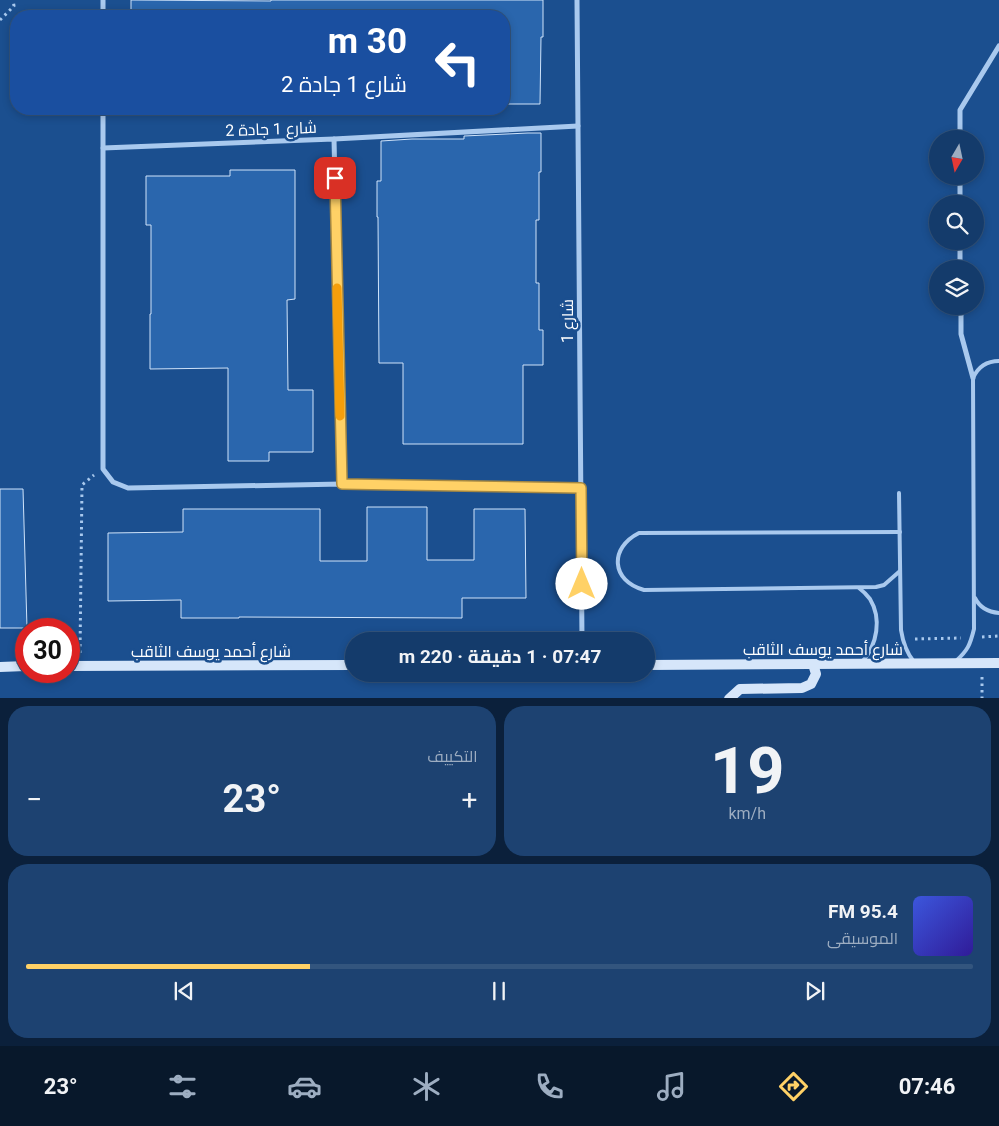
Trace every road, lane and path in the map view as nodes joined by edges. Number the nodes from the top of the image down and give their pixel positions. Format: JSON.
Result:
{"nodes":[{"id":1,"x":13,"y":0,"type":"edge"},
{"id":2,"x":578,"y":0,"type":"edge"},
{"id":3,"x":0,"y":20,"type":"edge"},
{"id":4,"x":999,"y":46,"type":"edge"},
{"id":5,"x":103,"y":115,"type":"edge"},
{"id":6,"x":578,"y":126,"type":"junction"},
{"id":7,"x":960,"y":130,"type":"edge"},
{"id":8,"x":334,"y":139,"type":"junction"},
{"id":9,"x":103,"y":148,"type":"junction"},
{"id":10,"x":960,"y":315,"type":"edge"},
{"id":11,"x":999,"y":362,"type":"edge"},
{"id":12,"x":972,"y":378,"type":"junction"},
{"id":13,"x":103,"y":469,"type":"junction"},
{"id":14,"x":342,"y":484,"type":"junction"},
{"id":15,"x":581,"y":488,"type":"junction"},
{"id":16,"x":900,"y":492,"type":"dead end"},
{"id":17,"x":900,"y":532,"type":"junction"},
{"id":18,"x":900,"y":571,"type":"junction"},
{"id":19,"x":859,"y":588,"type":"junction"},
{"id":20,"x":974,"y":596,"type":"junction"},
{"id":21,"x":999,"y":613,"type":"edge"},
{"id":22,"x":582,"y":632,"type":"edge"},
{"id":23,"x":999,"y":636,"type":"edge"},
{"id":24,"x":972,"y":637,"type":"junction"},
{"id":25,"x":902,"y":639,"type":"junction"},
{"id":26,"x":861,"y":663,"type":"junction"},
{"id":27,"x":915,"y":663,"type":"junction"},
{"id":28,"x":954,"y":663,"type":"junction"},
{"id":29,"x":999,"y":663,"type":"edge"},
{"id":30,"x":813,"y":664,"type":"junction"},
{"id":31,"x":655,"y":665,"type":"edge"},
{"id":32,"x":15,"y":666,"type":"edge"},
{"id":33,"x":80,"y":666,"type":"joint"},
{"id":34,"x":345,"y":666,"type":"edge"},
{"id":35,"x":0,"y":667,"type":"edge"},
{"id":36,"x":990,"y":676,"type":"dead end"},
{"id":37,"x":729,"y":698,"type":"edge"},
{"id":38,"x":982,"y":698,"type":"edge"}],
"edges":[{"from":1,"to":3,"type":"path"},
{"from":2,"to":6,"type":"street","name":"شارع 1"},
{"from":4,"to":7,"type":"street"},
{"from":5,"to":9,"type":"street"},
{"from":6,"to":8,"type":"street"},
{"from":6,"to":15,"type":"street","name":"شارع 1"},
{"from":8,"to":9,"type":"street","name":"شارع 1 جادة 2"},
{"from":8,"to":14,"type":"street","name":"شارع 1 جادة 2"},
{"from":9,"to":13,"type":"street"},
{"from":10,"to":12,"type":"street"},
{"from":11,"to":12,"type":"lane"},
{"from":12,"to":20,"type":"lane"},
{"from":13,"to":14,"type":"street"},
{"from":13,"to":33,"type":"path"},
{"from":14,"to":15,"type":"street"},
{"from":15,"to":22,"type":"street","name":"شارع 1"},
{"from":16,"to":17,"type":"lane"},
{"from":17,"to":18,"type":"lane"},
{"from":17,"to":19,"type":"lane"},
{"from":18,"to":19,"type":"lane"},
{"from":18,"to":25,"type":"lane"},
{"from":19,"to":26,"type":"lane"},
{"from":20,"to":21,"type":"lane"},
{"from":20,"to":24,"type":"lane"},
{"from":23,"to":24,"type":"path"},
{"from":24,"to":25,"type":"path"},
{"from":24,"to":28,"type":"lane"},
{"from":25,"to":27,"type":"lane"},
{"from":26,"to":27,"type":"street","name":"شارع أحمد يوسف الثاقب"},
{"from":26,"to":30,"type":"street","name":"شارع أحمد يوسف الثاقب"},
{"from":27,"to":28,"type":"street","name":"شارع أحمد يوسف الثاقب"},
{"from":28,"to":29,"type":"street","name":"شارع أحمد يوسف الثاقب"},
{"from":30,"to":31,"type":"street","name":"شارع أحمد يوسف الثاقب"},
{"from":30,"to":37,"type":"street"},
{"from":32,"to":35,"type":"street"},
{"from":33,"to":34,"type":"street","name":"شارع أحمد يوسف الثاقب"},
{"from":36,"to":38,"type":"path"}]}
